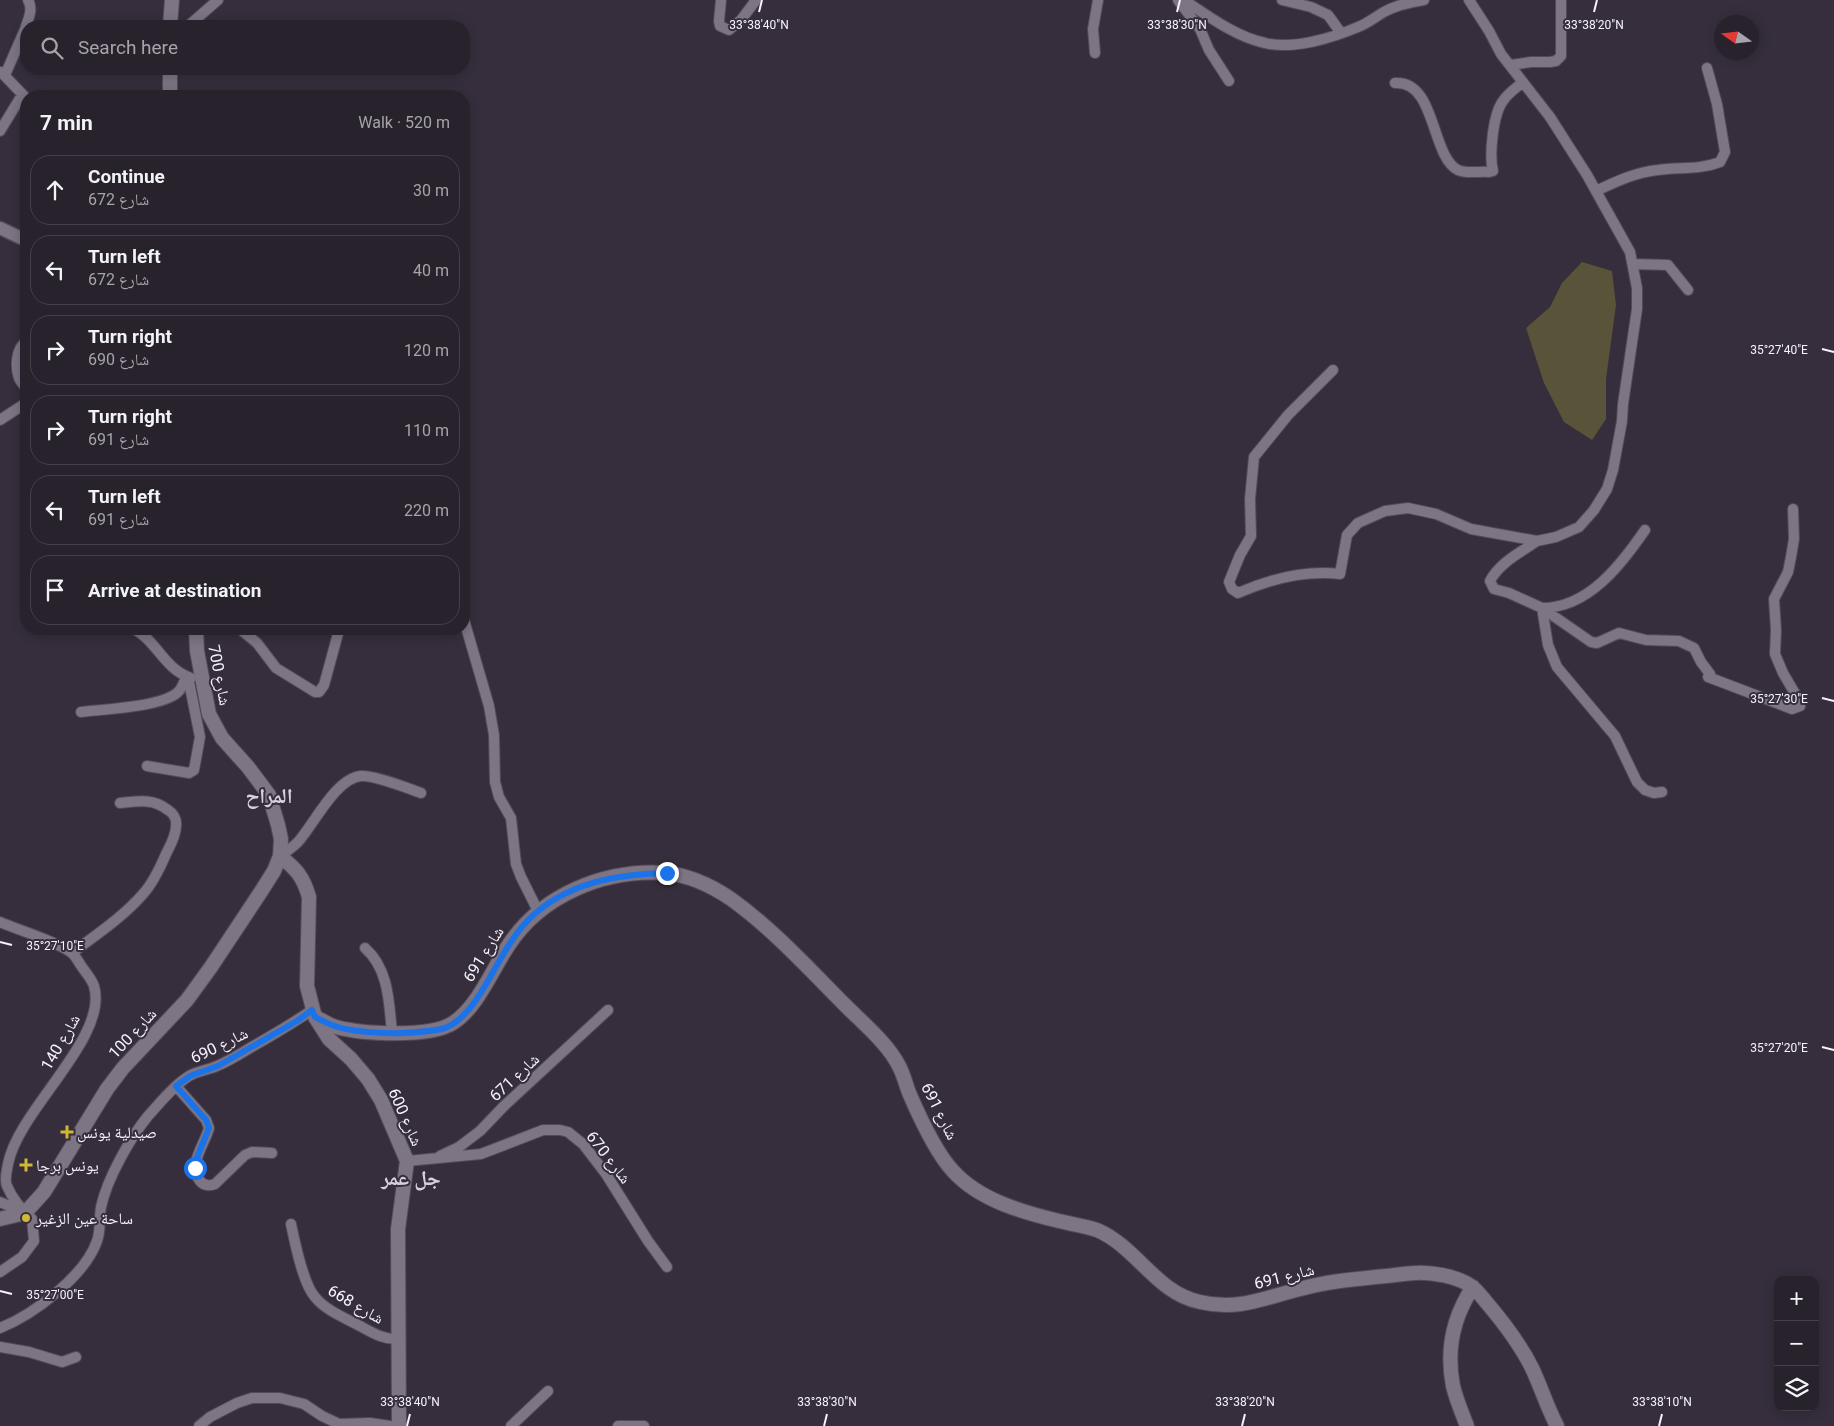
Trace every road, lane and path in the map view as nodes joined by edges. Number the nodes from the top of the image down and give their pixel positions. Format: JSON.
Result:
{"nodes":[{"id":1,"x":28,"y":0,"type":"edge"},
{"id":2,"x":172,"y":0,"type":"edge"},
{"id":3,"x":218,"y":0,"type":"edge"},
{"id":4,"x":721,"y":0,"type":"edge"},
{"id":5,"x":756,"y":0,"type":"edge"},
{"id":6,"x":1098,"y":0,"type":"edge"},
{"id":7,"x":1178,"y":0,"type":"edge"},
{"id":8,"x":1184,"y":0,"type":"edge"},
{"id":9,"x":1282,"y":0,"type":"edge"},
{"id":10,"x":1424,"y":0,"type":"edge"},
{"id":11,"x":1469,"y":0,"type":"edge"},
{"id":12,"x":1561,"y":0,"type":"edge"},
{"id":13,"x":28,"y":20,"type":"edge"},
{"id":14,"x":170,"y":20,"type":"edge"},
{"id":15,"x":195,"y":20,"type":"edge"},
{"id":16,"x":1341,"y":33,"type":"junction"},
{"id":17,"x":20,"y":39,"type":"edge"},
{"id":18,"x":1095,"y":53,"type":"dead end"},
{"id":19,"x":1511,"y":65,"type":"junction"},
{"id":20,"x":1707,"y":68,"type":"dead end"},
{"id":21,"x":3,"y":73,"type":"edge"},
{"id":22,"x":170,"y":75,"type":"edge"},
{"id":23,"x":1228,"y":81,"type":"dead end"},
{"id":24,"x":1523,"y":82,"type":"junction"},
{"id":25,"x":1396,"y":83,"type":"dead end"},
{"id":26,"x":170,"y":90,"type":"edge"},
{"id":27,"x":20,"y":92,"type":"edge"},
{"id":28,"x":20,"y":103,"type":"edge"},
{"id":29,"x":0,"y":131,"type":"edge"},
{"id":30,"x":1596,"y":191,"type":"junction"},
{"id":31,"x":0,"y":228,"type":"edge"},
{"id":32,"x":20,"y":238,"type":"edge"},
{"id":33,"x":1633,"y":264,"type":"junction"},
{"id":34,"x":1688,"y":290,"type":"dead end"},
{"id":35,"x":20,"y":349,"type":"edge"},
{"id":36,"x":1333,"y":370,"type":"dead end"},
{"id":37,"x":20,"y":379,"type":"edge"},
{"id":38,"x":20,"y":407,"type":"edge"},
{"id":39,"x":0,"y":420,"type":"edge"},
{"id":40,"x":1793,"y":509,"type":"dead end"},
{"id":41,"x":1645,"y":530,"type":"dead end"},
{"id":42,"x":1537,"y":541,"type":"junction"},
{"id":43,"x":1542,"y":608,"type":"junction"},
{"id":44,"x":143,"y":635,"type":"edge"},
{"id":45,"x":196,"y":635,"type":"edge"},
{"id":46,"x":248,"y":635,"type":"edge"},
{"id":47,"x":338,"y":635,"type":"edge"},
{"id":48,"x":468,"y":635,"type":"edge"},
{"id":49,"x":192,"y":679,"type":"junction"},
{"id":50,"x":81,"y":712,"type":"dead end"},
{"id":51,"x":147,"y":766,"type":"dead end"},
{"id":52,"x":1662,"y":792,"type":"dead end"},
{"id":53,"x":421,"y":793,"type":"dead end"},
{"id":54,"x":120,"y":803,"type":"dead end"},
{"id":55,"x":280,"y":856,"type":"junction"},
{"id":56,"x":538,"y":911,"type":"junction"},
{"id":57,"x":0,"y":922,"type":"edge"},
{"id":58,"x":365,"y":948,"type":"dead end"},
{"id":59,"x":72,"y":953,"type":"junction"},
{"id":60,"x":608,"y":1010,"type":"dead end"},
{"id":61,"x":313,"y":1014,"type":"junction"},
{"id":62,"x":392,"y":1034,"type":"junction"},
{"id":63,"x":176,"y":1086,"type":"junction"},
{"id":64,"x":272,"y":1153,"type":"dead end"},
{"id":65,"x":435,"y":1159,"type":"junction"},
{"id":66,"x":407,"y":1161,"type":"junction"},
{"id":67,"x":0,"y":1202,"type":"edge"},
{"id":68,"x":25,"y":1213,"type":"junction"},
{"id":69,"x":0,"y":1219,"type":"edge"},
{"id":70,"x":291,"y":1224,"type":"dead end"},
{"id":71,"x":667,"y":1267,"type":"dead end"},
{"id":72,"x":0,"y":1272,"type":"edge"},
{"id":73,"x":1473,"y":1287,"type":"junction"},
{"id":74,"x":0,"y":1328,"type":"edge"},
{"id":75,"x":399,"y":1339,"type":"junction"},
{"id":76,"x":0,"y":1347,"type":"edge"},
{"id":77,"x":76,"y":1357,"type":"dead end"},
{"id":78,"x":548,"y":1391,"type":"dead end"},
{"id":79,"x":212,"y":1422,"type":"edge"},
{"id":80,"x":340,"y":1425,"type":"edge"},
{"id":81,"x":199,"y":1426,"type":"edge"},
{"id":82,"x":390,"y":1426,"type":"edge"},
{"id":83,"x":399,"y":1426,"type":"edge"},
{"id":84,"x":511,"y":1426,"type":"edge"},
{"id":85,"x":618,"y":1426,"type":"edge"},
{"id":86,"x":644,"y":1426,"type":"edge"},
{"id":87,"x":1467,"y":1426,"type":"edge"},
{"id":88,"x":1557,"y":1426,"type":"edge"}],
"edges":[{"from":1,"to":13,"type":"street"},
{"from":2,"to":14,"type":"main road"},
{"from":3,"to":15,"type":"street"},
{"from":4,"to":5,"type":"street"},
{"from":6,"to":18,"type":"street"},
{"from":7,"to":23,"type":"street"},
{"from":8,"to":16,"type":"street"},
{"from":9,"to":16,"type":"street"},
{"from":10,"to":16,"type":"street"},
{"from":11,"to":19,"type":"street"},
{"from":12,"to":19,"type":"street"},
{"from":17,"to":21,"type":"street"},
{"from":19,"to":24,"type":"street"},
{"from":20,"to":30,"type":"street"},
{"from":21,"to":27,"type":"street"},
{"from":22,"to":26,"type":"main road"},
{"from":24,"to":25,"type":"street"},
{"from":24,"to":30,"type":"street"},
{"from":28,"to":29,"type":"street"},
{"from":30,"to":33,"type":"street"},
{"from":31,"to":32,"type":"street"},
{"from":33,"to":34,"type":"street"},
{"from":33,"to":42,"type":"street"},
{"from":35,"to":37,"type":"street"},
{"from":36,"to":42,"type":"street"},
{"from":38,"to":39,"type":"street"},
{"from":40,"to":43,"type":"street"},
{"from":41,"to":43,"type":"street"},
{"from":42,"to":43,"type":"street"},
{"from":43,"to":52,"type":"street"},
{"from":44,"to":49,"type":"street"},
{"from":45,"to":49,"type":"main road","name":"شارع 700"},
{"from":46,"to":47,"type":"street"},
{"from":48,"to":56,"type":"street"},
{"from":49,"to":50,"type":"street"},
{"from":49,"to":51,"type":"street"},
{"from":49,"to":55,"type":"main road","name":"شارع 700"},
{"from":53,"to":55,"type":"street"},
{"from":54,"to":59,"type":"street"},
{"from":55,"to":61,"type":"main road","name":"شارع 600"},
{"from":55,"to":68,"type":"main road","name":"شارع 100"},
{"from":56,"to":62,"type":"main road","name":"شارع 691"},
{"from":56,"to":73,"type":"main road","name":"شارع 691"},
{"from":57,"to":59,"type":"street","name":"شارع 140"},
{"from":58,"to":62,"type":"street"},
{"from":59,"to":68,"type":"street","name":"شارع 140"},
{"from":60,"to":65,"type":"street","name":"شارع 671"},
{"from":61,"to":62,"type":"main road","name":"شارع 691"},
{"from":61,"to":63,"type":"street","name":"شارع 690"},
{"from":61,"to":66,"type":"main road","name":"شارع 600"},
{"from":63,"to":64,"type":"street"},
{"from":63,"to":74,"type":"street","name":"شارع 690"},
{"from":65,"to":66,"type":"street","name":"شارع 670"},
{"from":65,"to":71,"type":"street","name":"شارع 670"},
{"from":66,"to":75,"type":"main road","name":"شارع 600"},
{"from":67,"to":68,"type":"street"},
{"from":68,"to":69,"type":"main road"},
{"from":68,"to":72,"type":"street","name":"شارع 140"},
{"from":70,"to":75,"type":"street","name":"شارع 668"},
{"from":73,"to":87,"type":"main road"},
{"from":73,"to":88,"type":"main road","name":"شارع 691"},
{"from":75,"to":83,"type":"main road","name":"شارع 600"},
{"from":76,"to":77,"type":"street"},
{"from":78,"to":84,"type":"street"},
{"from":79,"to":80,"type":"street"},
{"from":79,"to":81,"type":"street"},
{"from":80,"to":82,"type":"street"},
{"from":85,"to":86,"type":"street"}]}
